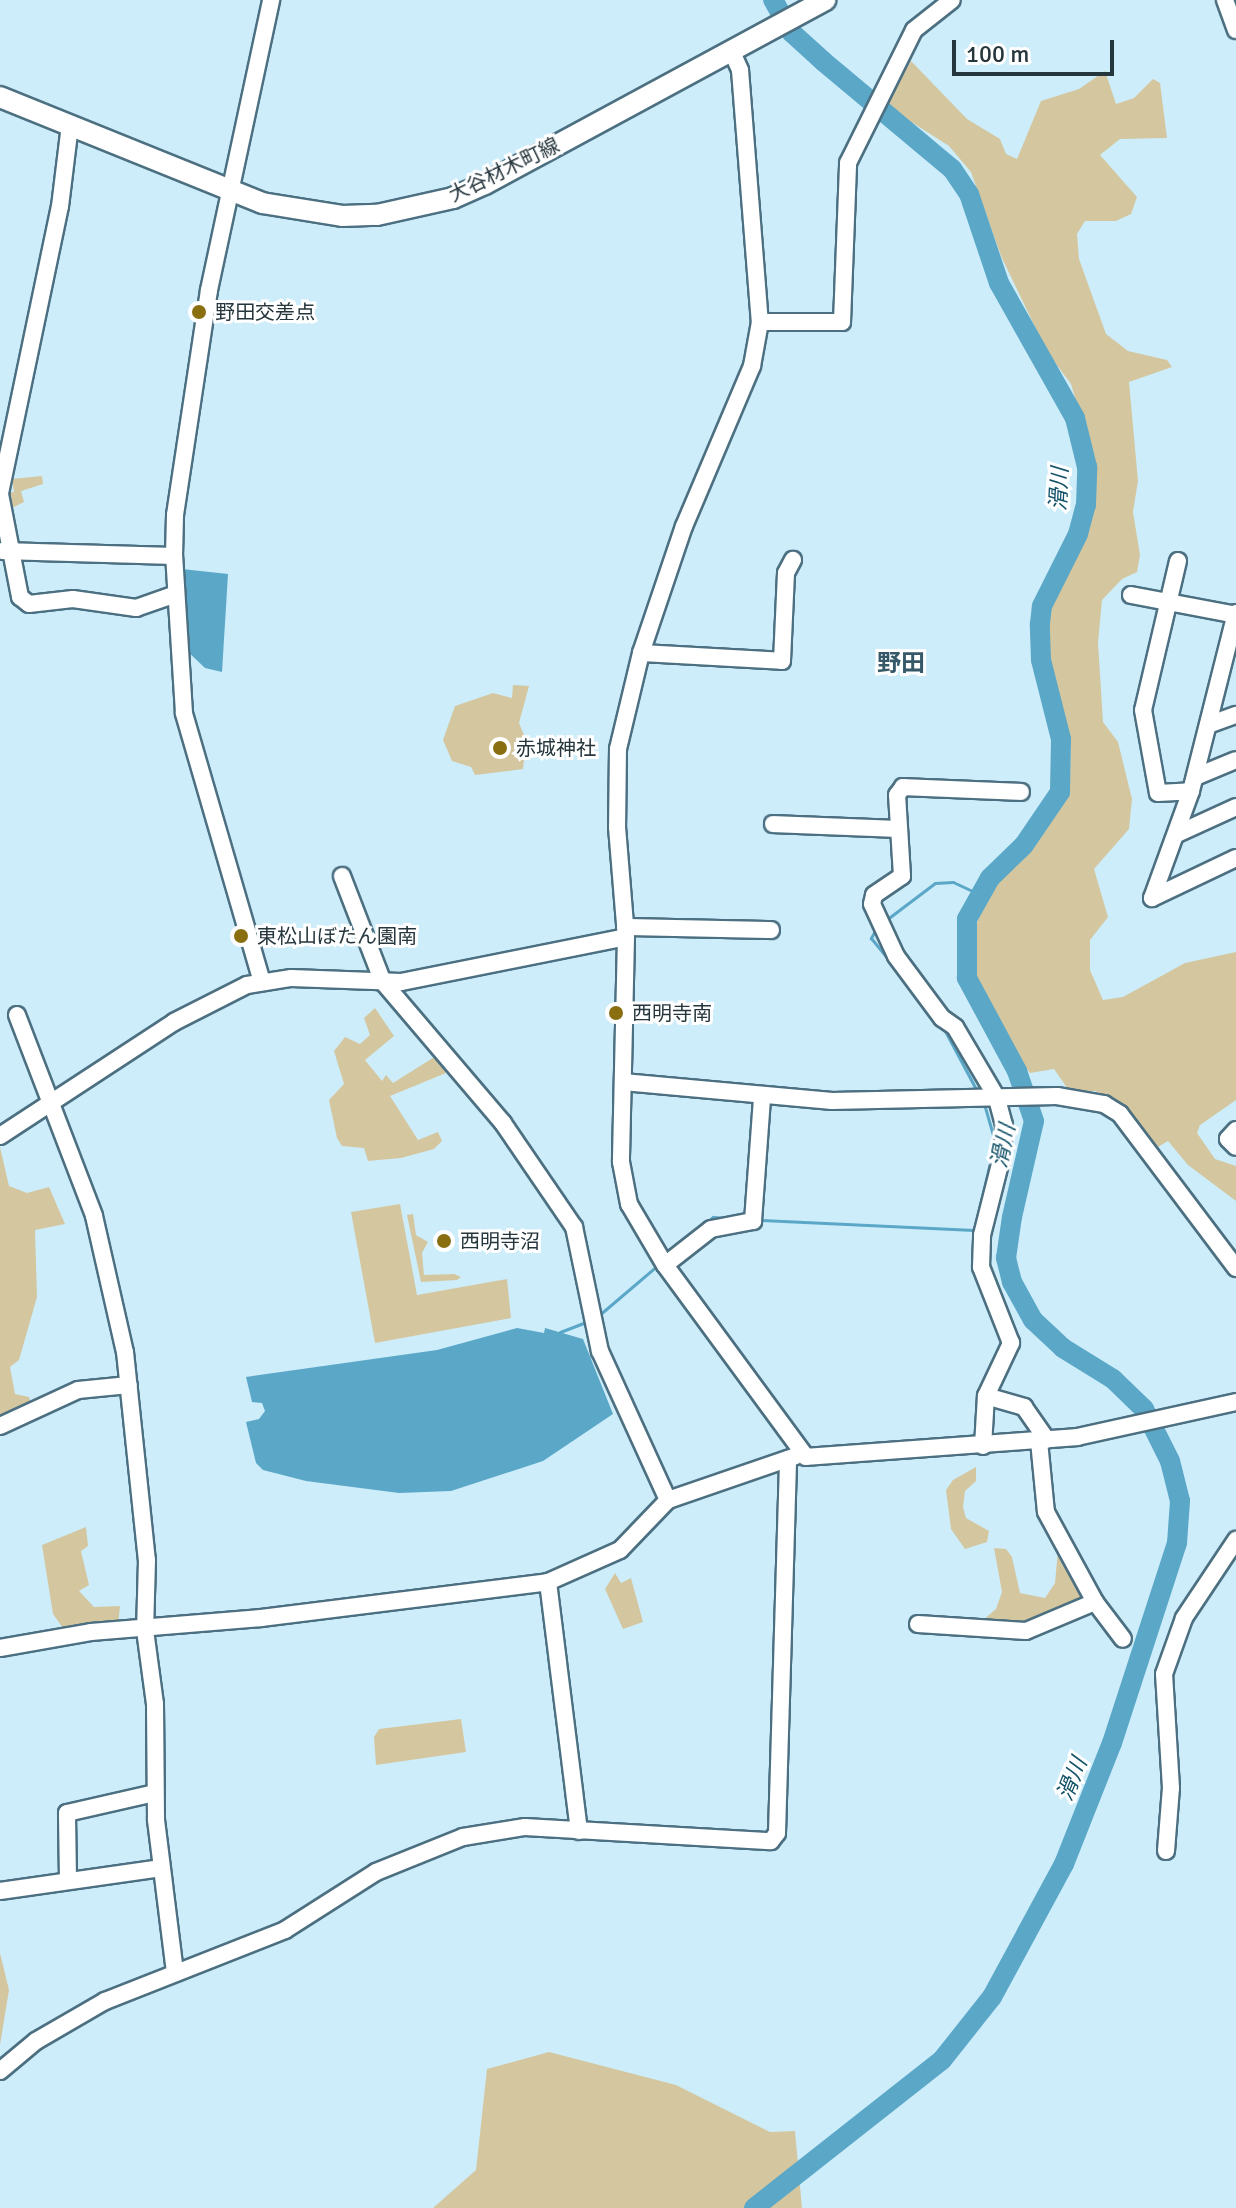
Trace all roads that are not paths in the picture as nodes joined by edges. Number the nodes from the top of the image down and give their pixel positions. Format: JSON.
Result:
{"nodes":[{"id":1,"x":271,"y":0,"type":"edge"},
{"id":2,"x":825,"y":0,"type":"edge"},
{"id":3,"x":952,"y":0,"type":"edge"},
{"id":4,"x":1225,"y":0,"type":"edge"},
{"id":5,"x":1236,"y":30,"type":"edge"},
{"id":6,"x":732,"y":52,"type":"junction"},
{"id":7,"x":0,"y":97,"type":"edge"},
{"id":8,"x":70,"y":125,"type":"junction"},
{"id":9,"x":229,"y":189,"type":"junction"},
{"id":10,"x":760,"y":322,"type":"junction"},
{"id":11,"x":5,"y":550,"type":"edge"},
{"id":12,"x":174,"y":556,"type":"junction"},
{"id":13,"x":793,"y":560,"type":"dead end"},
{"id":14,"x":1178,"y":561,"type":"dead end"},
{"id":15,"x":176,"y":594,"type":"junction"},
{"id":16,"x":1131,"y":595,"type":"dead end"},
{"id":17,"x":1168,"y":603,"type":"junction"},
{"id":18,"x":1234,"y":613,"type":"edge"},
{"id":19,"x":641,"y":653,"type":"junction"},
{"id":20,"x":1228,"y":671,"type":"edge"},
{"id":21,"x":1236,"y":715,"type":"edge"},
{"id":22,"x":1208,"y":725,"type":"junction"},
{"id":23,"x":1236,"y":760,"type":"edge"},
{"id":24,"x":1193,"y":784,"type":"junction"},
{"id":25,"x":1021,"y":792,"type":"dead end"},
{"id":26,"x":1236,"y":807,"type":"edge"},
{"id":27,"x":773,"y":824,"type":"dead end"},
{"id":28,"x":897,"y":829,"type":"junction"},
{"id":29,"x":1177,"y":834,"type":"junction"},
{"id":30,"x":1236,"y":858,"type":"edge"},
{"id":31,"x":342,"y":876,"type":"dead end"},
{"id":32,"x":771,"y":930,"type":"dead end"},
{"id":33,"x":625,"y":932,"type":"junction"},
{"id":34,"x":262,"y":982,"type":"junction"},
{"id":35,"x":383,"y":982,"type":"junction"},
{"id":36,"x":17,"y":1015,"type":"dead end"},
{"id":37,"x":623,"y":1082,"type":"junction"},
{"id":38,"x":762,"y":1097,"type":"junction"},
{"id":39,"x":1000,"y":1098,"type":"junction"},
{"id":40,"x":51,"y":1103,"type":"junction"},
{"id":41,"x":1236,"y":1130,"type":"edge"},
{"id":42,"x":0,"y":1136,"type":"edge"},
{"id":43,"x":1236,"y":1147,"type":"edge"},
{"id":44,"x":665,"y":1265,"type":"junction"},
{"id":45,"x":1236,"y":1268,"type":"edge"},
{"id":46,"x":129,"y":1385,"type":"junction"},
{"id":47,"x":986,"y":1396,"type":"junction"},
{"id":48,"x":1236,"y":1402,"type":"edge"},
{"id":49,"x":0,"y":1426,"type":"edge"},
{"id":50,"x":1043,"y":1441,"type":"junction"},
{"id":51,"x":983,"y":1446,"type":"junction"},
{"id":52,"x":795,"y":1456,"type":"junction"},
{"id":53,"x":668,"y":1500,"type":"junction"},
{"id":54,"x":1236,"y":1540,"type":"edge"},
{"id":55,"x":548,"y":1582,"type":"junction"},
{"id":56,"x":1095,"y":1602,"type":"junction"},
{"id":57,"x":918,"y":1624,"type":"dead end"},
{"id":58,"x":145,"y":1630,"type":"junction"},
{"id":59,"x":1123,"y":1639,"type":"dead end"},
{"id":60,"x":0,"y":1648,"type":"edge"},
{"id":61,"x":155,"y":1793,"type":"junction"},
{"id":62,"x":579,"y":1831,"type":"junction"},
{"id":63,"x":1166,"y":1851,"type":"dead end"},
{"id":64,"x":161,"y":1868,"type":"junction"},
{"id":65,"x":68,"y":1879,"type":"junction"},
{"id":66,"x":0,"y":1891,"type":"edge"},
{"id":67,"x":175,"y":1973,"type":"junction"},
{"id":68,"x":0,"y":2071,"type":"edge"}],
"edges":[{"from":1,"to":9,"type":"street"},
{"from":2,"to":6,"type":"main road","name":"大谷材木町線"},
{"from":3,"to":10,"type":"street"},
{"from":4,"to":5,"type":"street"},
{"from":6,"to":9,"type":"main road","name":"大谷材木町線"},
{"from":6,"to":10,"type":"street"},
{"from":7,"to":8,"type":"main road","name":"大谷材木町線"},
{"from":8,"to":9,"type":"main road","name":"大谷材木町線"},
{"from":8,"to":11,"type":"street"},
{"from":9,"to":12,"type":"street"},
{"from":10,"to":19,"type":"street"},
{"from":11,"to":12,"type":"street"},
{"from":11,"to":15,"type":"street"},
{"from":12,"to":15,"type":"street"},
{"from":13,"to":19,"type":"street"},
{"from":14,"to":17,"type":"street"},
{"from":15,"to":34,"type":"street"},
{"from":16,"to":17,"type":"street"},
{"from":17,"to":18,"type":"street"},
{"from":17,"to":24,"type":"street"},
{"from":18,"to":20,"type":"street"},
{"from":19,"to":33,"type":"street"},
{"from":20,"to":22,"type":"street"},
{"from":21,"to":22,"type":"street"},
{"from":22,"to":24,"type":"street"},
{"from":23,"to":24,"type":"street"},
{"from":24,"to":29,"type":"street"},
{"from":25,"to":28,"type":"street"},
{"from":26,"to":29,"type":"street"},
{"from":27,"to":28,"type":"street"},
{"from":28,"to":39,"type":"street"},
{"from":29,"to":30,"type":"street"},
{"from":31,"to":35,"type":"street"},
{"from":32,"to":33,"type":"street"},
{"from":33,"to":35,"type":"street"},
{"from":33,"to":37,"type":"street"},
{"from":34,"to":35,"type":"street"},
{"from":34,"to":40,"type":"street"},
{"from":35,"to":53,"type":"street"},
{"from":36,"to":40,"type":"street"},
{"from":37,"to":38,"type":"street"},
{"from":37,"to":44,"type":"street"},
{"from":38,"to":39,"type":"street"},
{"from":38,"to":44,"type":"street"},
{"from":39,"to":45,"type":"street"},
{"from":39,"to":47,"type":"street"},
{"from":40,"to":42,"type":"street"},
{"from":40,"to":46,"type":"street"},
{"from":41,"to":43,"type":"street"},
{"from":44,"to":52,"type":"street"},
{"from":46,"to":49,"type":"street"},
{"from":46,"to":58,"type":"street"},
{"from":47,"to":50,"type":"street"},
{"from":47,"to":51,"type":"street"},
{"from":48,"to":50,"type":"street"},
{"from":50,"to":51,"type":"street"},
{"from":50,"to":56,"type":"street"},
{"from":51,"to":52,"type":"street"},
{"from":52,"to":53,"type":"street"},
{"from":52,"to":62,"type":"street"},
{"from":53,"to":55,"type":"street"},
{"from":54,"to":63,"type":"street"},
{"from":55,"to":58,"type":"street"},
{"from":55,"to":62,"type":"street"},
{"from":56,"to":57,"type":"street"},
{"from":56,"to":59,"type":"street"},
{"from":58,"to":60,"type":"street"},
{"from":58,"to":61,"type":"street"},
{"from":61,"to":64,"type":"street"},
{"from":61,"to":65,"type":"street"},
{"from":62,"to":67,"type":"street"},
{"from":64,"to":65,"type":"street"},
{"from":64,"to":67,"type":"street"},
{"from":65,"to":66,"type":"street"},
{"from":67,"to":68,"type":"street"}]}
